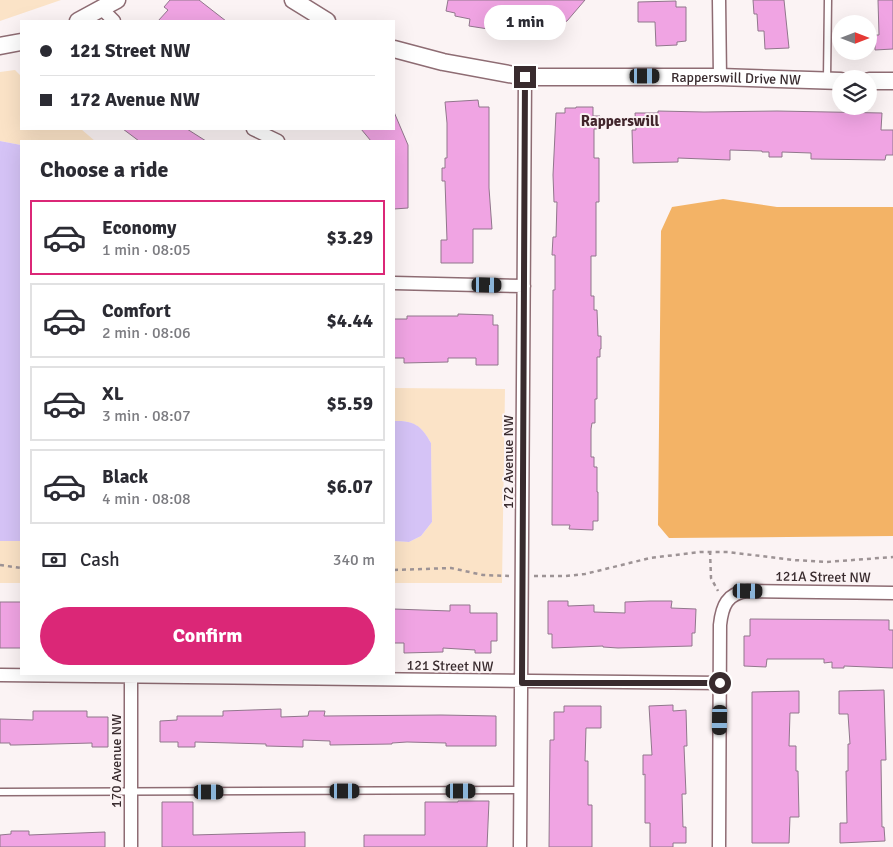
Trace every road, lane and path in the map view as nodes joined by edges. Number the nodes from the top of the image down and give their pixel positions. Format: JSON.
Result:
{"nodes":[{"id":1,"x":117,"y":0,"type":"edge"},
{"id":2,"x":293,"y":0,"type":"edge"},
{"id":3,"x":719,"y":0,"type":"edge"},
{"id":4,"x":828,"y":0,"type":"edge"},
{"id":5,"x":102,"y":9,"type":"junction"},
{"id":6,"x":80,"y":20,"type":"edge"},
{"id":7,"x":113,"y":20,"type":"edge"},
{"id":8,"x":325,"y":20,"type":"edge"},
{"id":9,"x":20,"y":42,"type":"edge"},
{"id":10,"x":0,"y":46,"type":"edge"},
{"id":11,"x":395,"y":49,"type":"edge"},
{"id":12,"x":833,"y":70,"type":"edge"},
{"id":13,"x":525,"y":77,"type":"junction"},
{"id":14,"x":720,"y":77,"type":"junction"},
{"id":15,"x":832,"y":80,"type":"edge"},
{"id":16,"x":877,"y":81,"type":"edge"},
{"id":17,"x":893,"y":81,"type":"edge"},
{"id":18,"x":254,"y":130,"type":"edge"},
{"id":19,"x":276,"y":140,"type":"edge"},
{"id":20,"x":395,"y":284,"type":"edge"},
{"id":21,"x":524,"y":286,"type":"junction"},
{"id":22,"x":710,"y":552,"type":"junction"},
{"id":23,"x":893,"y":557,"type":"edge"},
{"id":24,"x":0,"y":565,"type":"edge"},
{"id":25,"x":20,"y":568,"type":"edge"},
{"id":26,"x":395,"y":570,"type":"edge"},
{"id":27,"x":522,"y":576,"type":"junction"},
{"id":28,"x":893,"y":593,"type":"edge"},
{"id":29,"x":725,"y":602,"type":"junction"},
{"id":30,"x":0,"y":675,"type":"edge"},
{"id":31,"x":131,"y":676,"type":"junction"},
{"id":32,"x":522,"y":683,"type":"junction"},
{"id":33,"x":720,"y":683,"type":"junction"},
{"id":34,"x":519,"y":790,"type":"junction"},
{"id":35,"x":0,"y":792,"type":"edge"},
{"id":36,"x":132,"y":792,"type":"junction"},
{"id":37,"x":132,"y":847,"type":"edge"},
{"id":38,"x":520,"y":847,"type":"edge"},
{"id":39,"x":718,"y":847,"type":"edge"}],
"edges":[{"from":1,"to":5,"type":"street"},
{"from":2,"to":8,"type":"street"},
{"from":3,"to":14,"type":"street"},
{"from":4,"to":12,"type":"lane"},
{"from":5,"to":6,"type":"street"},
{"from":5,"to":7,"type":"street"},
{"from":9,"to":10,"type":"street"},
{"from":11,"to":13,"type":"street","name":"Rapperswill Drive NW"},
{"from":13,"to":14,"type":"street","name":"Rapperswill Drive NW"},
{"from":13,"to":21,"type":"street","name":"172 Avenue NW"},
{"from":14,"to":15,"type":"street","name":"Rapperswill Drive NW"},
{"from":16,"to":17,"type":"street"},
{"from":18,"to":19,"type":"street"},
{"from":20,"to":21,"type":"street"},
{"from":21,"to":27,"type":"street","name":"172 Avenue NW"},
{"from":22,"to":23,"type":"path"},
{"from":22,"to":27,"type":"path"},
{"from":22,"to":29,"type":"path"},
{"from":24,"to":25,"type":"path"},
{"from":26,"to":27,"type":"path"},
{"from":27,"to":32,"type":"street","name":"172 Avenue NW"},
{"from":28,"to":29,"type":"street","name":"121A Street NW"},
{"from":29,"to":33,"type":"street"},
{"from":30,"to":31,"type":"street","name":"121 Street NW"},
{"from":31,"to":32,"type":"street","name":"121 Street NW"},
{"from":31,"to":36,"type":"street","name":"170 Avenue NW"},
{"from":32,"to":33,"type":"street","name":"121 Street NW"},
{"from":32,"to":34,"type":"street","name":"172 Avenue NW"},
{"from":33,"to":39,"type":"street"},
{"from":34,"to":36,"type":"lane"},
{"from":34,"to":38,"type":"street","name":"172 Avenue NW"},
{"from":35,"to":36,"type":"lane"},
{"from":36,"to":37,"type":"street","name":"170 Avenue NW"}]}
